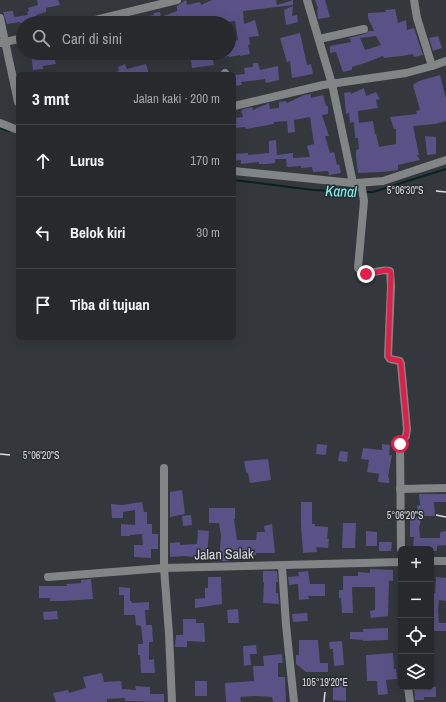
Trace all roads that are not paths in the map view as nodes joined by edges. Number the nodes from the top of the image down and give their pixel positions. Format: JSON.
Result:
{"nodes":[{"id":1,"x":177,"y":0,"type":"edge"},
{"id":2,"x":307,"y":0,"type":"edge"},
{"id":3,"x":414,"y":0,"type":"edge"},
{"id":4,"x":112,"y":16,"type":"edge"},
{"id":5,"x":0,"y":18,"type":"edge"},
{"id":6,"x":364,"y":29,"type":"dead end"},
{"id":7,"x":319,"y":39,"type":"junction"},
{"id":8,"x":16,"y":40,"type":"edge"},
{"id":9,"x":3,"y":43,"type":"edge"},
{"id":10,"x":446,"y":61,"type":"edge"},
{"id":11,"x":432,"y":66,"type":"junction"},
{"id":12,"x":332,"y":84,"type":"junction"},
{"id":13,"x":16,"y":94,"type":"edge"},
{"id":14,"x":236,"y":105,"type":"edge"},
{"id":15,"x":0,"y":123,"type":"edge"},
{"id":16,"x":16,"y":129,"type":"edge"},
{"id":17,"x":446,"y":160,"type":"edge"},
{"id":18,"x":236,"y":171,"type":"edge"},
{"id":19,"x":359,"y":184,"type":"junction"},
{"id":20,"x":164,"y":468,"type":"dead end"},
{"id":21,"x":446,"y":488,"type":"edge"},
{"id":22,"x":400,"y":489,"type":"junction"},
{"id":23,"x":401,"y":546,"type":"edge"},
{"id":24,"x":434,"y":561,"type":"edge"},
{"id":25,"x":446,"y":561,"type":"edge"},
{"id":26,"x":398,"y":562,"type":"edge"},
{"id":27,"x":282,"y":566,"type":"junction"},
{"id":28,"x":164,"y":568,"type":"junction"},
{"id":29,"x":48,"y":577,"type":"dead end"},
{"id":30,"x":408,"y":690,"type":"edge"},
{"id":31,"x":172,"y":702,"type":"edge"},
{"id":32,"x":294,"y":702,"type":"edge"},
{"id":33,"x":410,"y":702,"type":"edge"}],
"edges":[{"from":1,"to":4,"type":"street"},
{"from":2,"to":7,"type":"street"},
{"from":3,"to":11,"type":"street"},
{"from":5,"to":9,"type":"street"},
{"from":6,"to":7,"type":"street"},
{"from":7,"to":12,"type":"street"},
{"from":8,"to":9,"type":"street"},
{"from":9,"to":13,"type":"street"},
{"from":10,"to":11,"type":"street"},
{"from":11,"to":12,"type":"street"},
{"from":12,"to":14,"type":"street"},
{"from":12,"to":19,"type":"street"},
{"from":15,"to":16,"type":"street"},
{"from":17,"to":19,"type":"street"},
{"from":18,"to":19,"type":"street"},
{"from":19,"to":22,"type":"street"},
{"from":20,"to":28,"type":"street"},
{"from":21,"to":22,"type":"street"},
{"from":22,"to":23,"type":"street"},
{"from":24,"to":25,"type":"street"},
{"from":26,"to":27,"type":"street","name":"Jalan Salak"},
{"from":27,"to":28,"type":"street","name":"Jalan Salak"},
{"from":27,"to":32,"type":"street"},
{"from":28,"to":29,"type":"street","name":"Jalan Salak"},
{"from":28,"to":31,"type":"street"},
{"from":30,"to":33,"type":"street"}]}
